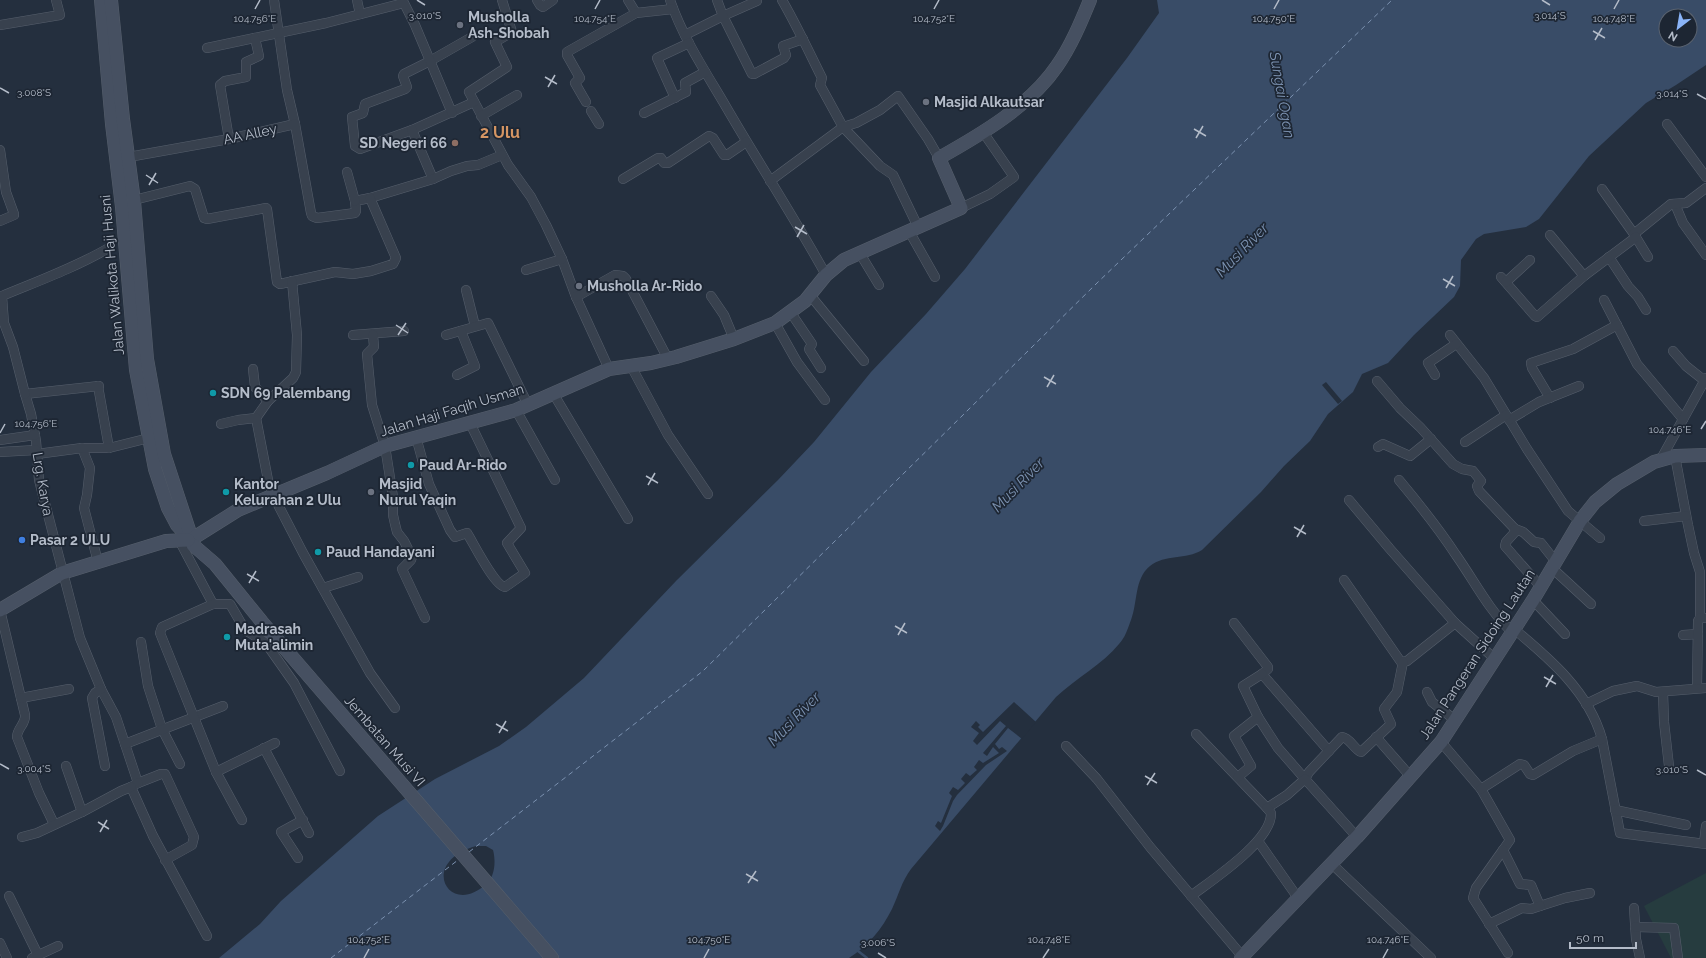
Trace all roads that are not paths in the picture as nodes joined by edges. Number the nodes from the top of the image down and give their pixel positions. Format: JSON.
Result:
{"nodes":[{"id":1,"x":56,"y":0,"type":"edge"},
{"id":2,"x":101,"y":0,"type":"edge"},
{"id":3,"x":111,"y":0,"type":"edge"},
{"id":4,"x":274,"y":0,"type":"edge"},
{"id":5,"x":357,"y":0,"type":"edge"},
{"id":6,"x":502,"y":0,"type":"edge"},
{"id":7,"x":537,"y":0,"type":"edge"},
{"id":8,"x":553,"y":0,"type":"edge"},
{"id":9,"x":628,"y":0,"type":"edge"},
{"id":10,"x":716,"y":0,"type":"edge"},
{"id":11,"x":782,"y":0,"type":"edge"},
{"id":12,"x":1090,"y":0,"type":"edge"},
{"id":13,"x":757,"y":1,"type":"dead end"},
{"id":14,"x":672,"y":4,"type":"edge"},
{"id":15,"x":636,"y":13,"type":"junction"},
{"id":16,"x":360,"y":14,"type":"junction"},
{"id":17,"x":721,"y":17,"type":"junction"},
{"id":18,"x":0,"y":26,"type":"edge"},
{"id":19,"x":278,"y":33,"type":"junction"},
{"id":20,"x":472,"y":37,"type":"dead end"},
{"id":21,"x":255,"y":38,"type":"junction"},
{"id":22,"x":803,"y":38,"type":"junction"},
{"id":23,"x":687,"y":39,"type":"junction"},
{"id":24,"x":206,"y":48,"type":"dead end"},
{"id":25,"x":430,"y":61,"type":"junction"},
{"id":26,"x":705,"y":72,"type":"junction"},
{"id":27,"x":517,"y":95,"type":"dead end"},
{"id":28,"x":675,"y":98,"type":"junction"},
{"id":29,"x":474,"y":102,"type":"junction"},
{"id":30,"x":586,"y":102,"type":"dead end"},
{"id":31,"x":591,"y":111,"type":"dead end"},
{"id":32,"x":452,"y":113,"type":"junction"},
{"id":33,"x":644,"y":113,"type":"dead end"},
{"id":34,"x":481,"y":116,"type":"junction"},
{"id":35,"x":295,"y":124,"type":"junction"},
{"id":36,"x":599,"y":124,"type":"dead end"},
{"id":37,"x":1667,"y":124,"type":"dead end"},
{"id":38,"x":843,"y":127,"type":"junction"},
{"id":39,"x":412,"y":130,"type":"junction"},
{"id":40,"x":983,"y":132,"type":"junction"},
{"id":41,"x":229,"y":139,"type":"junction"},
{"id":42,"x":746,"y":142,"type":"junction"},
{"id":43,"x":0,"y":150,"type":"edge"},
{"id":44,"x":502,"y":155,"type":"junction"},
{"id":45,"x":123,"y":158,"type":"junction"},
{"id":46,"x":939,"y":158,"type":"junction"},
{"id":47,"x":2,"y":166,"type":"junction"},
{"id":48,"x":347,"y":172,"type":"dead end"},
{"id":49,"x":0,"y":176,"type":"edge"},
{"id":50,"x":1706,"y":177,"type":"edge"},
{"id":51,"x":433,"y":179,"type":"junction"},
{"id":52,"x":624,"y":179,"type":"dead end"},
{"id":53,"x":770,"y":181,"type":"junction"},
{"id":54,"x":1706,"y":188,"type":"edge"},
{"id":55,"x":1602,"y":189,"type":"dead end"},
{"id":56,"x":370,"y":198,"type":"junction"},
{"id":57,"x":134,"y":200,"type":"junction"},
{"id":58,"x":355,"y":201,"type":"junction"},
{"id":59,"x":1675,"y":204,"type":"junction"},
{"id":60,"x":961,"y":208,"type":"junction"},
{"id":61,"x":0,"y":221,"type":"edge"},
{"id":62,"x":913,"y":229,"type":"junction"},
{"id":63,"x":1550,"y":235,"type":"dead end"},
{"id":64,"x":1635,"y":236,"type":"junction"},
{"id":65,"x":107,"y":249,"type":"dead end"},
{"id":66,"x":860,"y":252,"type":"junction"},
{"id":67,"x":1706,"y":255,"type":"edge"},
{"id":68,"x":1609,"y":257,"type":"junction"},
{"id":69,"x":1648,"y":257,"type":"dead end"},
{"id":70,"x":562,"y":259,"type":"junction"},
{"id":71,"x":1530,"y":260,"type":"dead end"},
{"id":72,"x":526,"y":270,"type":"dead end"},
{"id":73,"x":826,"y":274,"type":"junction"},
{"id":74,"x":1584,"y":276,"type":"junction"},
{"id":75,"x":935,"y":277,"type":"dead end"},
{"id":76,"x":292,"y":281,"type":"junction"},
{"id":77,"x":879,"y":285,"type":"dead end"},
{"id":78,"x":466,"y":290,"type":"dead end"},
{"id":79,"x":1,"y":294,"type":"edge"},
{"id":80,"x":810,"y":294,"type":"junction"},
{"id":81,"x":711,"y":296,"type":"dead end"},
{"id":82,"x":576,"y":297,"type":"junction"},
{"id":83,"x":1604,"y":300,"type":"dead end"},
{"id":84,"x":1646,"y":310,"type":"dead end"},
{"id":85,"x":791,"y":313,"type":"junction"},
{"id":86,"x":775,"y":323,"type":"junction"},
{"id":87,"x":475,"y":326,"type":"junction"},
{"id":88,"x":1619,"y":330,"type":"junction"},
{"id":89,"x":461,"y":331,"type":"junction"},
{"id":90,"x":404,"y":332,"type":"dead end"},
{"id":91,"x":353,"y":335,"type":"dead end"},
{"id":92,"x":373,"y":335,"type":"junction"},
{"id":93,"x":446,"y":335,"type":"dead end"},
{"id":94,"x":1450,"y":335,"type":"dead end"},
{"id":95,"x":734,"y":339,"type":"junction"},
{"id":96,"x":1456,"y":344,"type":"junction"},
{"id":97,"x":1673,"y":351,"type":"dead end"},
{"id":98,"x":672,"y":358,"type":"junction"},
{"id":99,"x":864,"y":361,"type":"dead end"},
{"id":100,"x":631,"y":366,"type":"junction"},
{"id":101,"x":609,"y":368,"type":"junction"},
{"id":102,"x":821,"y":368,"type":"dead end"},
{"id":103,"x":253,"y":369,"type":"dead end"},
{"id":104,"x":1435,"y":375,"type":"dead end"},
{"id":105,"x":457,"y":376,"type":"dead end"},
{"id":106,"x":1705,"y":380,"type":"edge"},
{"id":107,"x":1377,"y":381,"type":"dead end"},
{"id":108,"x":1579,"y":386,"type":"dead end"},
{"id":109,"x":552,"y":393,"type":"junction"},
{"id":110,"x":25,"y":394,"type":"junction"},
{"id":111,"x":1550,"y":398,"type":"junction"},
{"id":112,"x":825,"y":400,"type":"dead end"},
{"id":113,"x":268,"y":401,"type":"junction"},
{"id":114,"x":526,"y":406,"type":"junction"},
{"id":115,"x":256,"y":418,"type":"junction"},
{"id":116,"x":1508,"y":418,"type":"junction"},
{"id":117,"x":1683,"y":419,"type":"junction"},
{"id":118,"x":470,"y":423,"type":"junction"},
{"id":119,"x":221,"y":424,"type":"dead end"},
{"id":120,"x":35,"y":435,"type":"junction"},
{"id":121,"x":416,"y":437,"type":"junction"},
{"id":122,"x":149,"y":438,"type":"junction"},
{"id":123,"x":1431,"y":439,"type":"junction"},
{"id":124,"x":0,"y":440,"type":"edge"},
{"id":125,"x":1465,"y":442,"type":"dead end"},
{"id":126,"x":385,"y":446,"type":"junction"},
{"id":127,"x":1378,"y":446,"type":"dead end"},
{"id":128,"x":82,"y":448,"type":"junction"},
{"id":129,"x":108,"y":448,"type":"junction"},
{"id":130,"x":0,"y":452,"type":"edge"},
{"id":131,"x":37,"y":452,"type":"junction"},
{"id":132,"x":1706,"y":455,"type":"edge"},
{"id":133,"x":1675,"y":456,"type":"junction"},
{"id":134,"x":1662,"y":459,"type":"junction"},
{"id":135,"x":555,"y":480,"type":"dead end"},
{"id":136,"x":1398,"y":480,"type":"dead end"},
{"id":137,"x":708,"y":494,"type":"dead end"},
{"id":138,"x":273,"y":495,"type":"junction"},
{"id":139,"x":1349,"y":500,"type":"dead end"},
{"id":140,"x":1686,"y":516,"type":"junction"},
{"id":141,"x":628,"y":519,"type":"dead end"},
{"id":142,"x":1580,"y":521,"type":"junction"},
{"id":143,"x":1644,"y":521,"type":"dead end"},
{"id":144,"x":1515,"y":529,"type":"junction"},
{"id":145,"x":1600,"y":538,"type":"dead end"},
{"id":146,"x":189,"y":539,"type":"junction"},
{"id":147,"x":98,"y":562,"type":"junction"},
{"id":148,"x":1554,"y":565,"type":"junction"},
{"id":149,"x":1703,"y":572,"type":"edge"},
{"id":150,"x":62,"y":573,"type":"junction"},
{"id":151,"x":358,"y":577,"type":"dead end"},
{"id":152,"x":1344,"y":580,"type":"dead end"},
{"id":153,"x":1540,"y":586,"type":"junction"},
{"id":154,"x":323,"y":588,"type":"junction"},
{"id":155,"x":1533,"y":600,"type":"junction"},
{"id":156,"x":213,"y":604,"type":"junction"},
{"id":157,"x":1591,"y":604,"type":"dead end"},
{"id":158,"x":0,"y":610,"type":"edge"},
{"id":159,"x":425,"y":618,"type":"dead end"},
{"id":160,"x":1703,"y":618,"type":"edge"},
{"id":161,"x":1234,"y":622,"type":"dead end"},
{"id":162,"x":1455,"y":623,"type":"junction"},
{"id":163,"x":1513,"y":630,"type":"junction"},
{"id":164,"x":1565,"y":634,"type":"dead end"},
{"id":165,"x":1698,"y":634,"type":"junction"},
{"id":166,"x":1683,"y":635,"type":"dead end"},
{"id":167,"x":141,"y":642,"type":"dead end"},
{"id":168,"x":1495,"y":659,"type":"junction"},
{"id":169,"x":1403,"y":662,"type":"junction"},
{"id":170,"x":1262,"y":674,"type":"junction"},
{"id":171,"x":1701,"y":688,"type":"edge"},
{"id":172,"x":69,"y":689,"type":"dead end"},
{"id":173,"x":101,"y":689,"type":"junction"},
{"id":174,"x":1427,"y":692,"type":"dead end"},
{"id":175,"x":1663,"y":692,"type":"junction"},
{"id":176,"x":21,"y":698,"type":"junction"},
{"id":177,"x":1586,"y":704,"type":"junction"},
{"id":178,"x":223,"y":706,"type":"dead end"},
{"id":179,"x":395,"y":708,"type":"dead end"},
{"id":180,"x":1458,"y":716,"type":"junction"},
{"id":181,"x":193,"y":717,"type":"junction"},
{"id":182,"x":1258,"y":717,"type":"junction"},
{"id":183,"x":162,"y":729,"type":"junction"},
{"id":184,"x":1196,"y":734,"type":"dead end"},
{"id":185,"x":1376,"y":737,"type":"junction"},
{"id":186,"x":1602,"y":740,"type":"junction"},
{"id":187,"x":1440,"y":742,"type":"junction"},
{"id":188,"x":275,"y":743,"type":"dead end"},
{"id":189,"x":125,"y":744,"type":"junction"},
{"id":190,"x":1066,"y":746,"type":"dead end"},
{"id":191,"x":264,"y":748,"type":"junction"},
{"id":192,"x":1329,"y":751,"type":"junction"},
{"id":193,"x":180,"y":764,"type":"dead end"},
{"id":194,"x":66,"y":766,"type":"dead end"},
{"id":195,"x":105,"y":766,"type":"dead end"},
{"id":196,"x":1669,"y":766,"type":"dead end"},
{"id":197,"x":340,"y":771,"type":"dead end"},
{"id":198,"x":216,"y":772,"type":"junction"},
{"id":199,"x":1238,"y":777,"type":"junction"},
{"id":200,"x":1411,"y":777,"type":"junction"},
{"id":201,"x":1305,"y":779,"type":"junction"},
{"id":202,"x":134,"y":785,"type":"junction"},
{"id":203,"x":1481,"y":789,"type":"junction"},
{"id":204,"x":1614,"y":807,"type":"junction"},
{"id":205,"x":1267,"y":808,"type":"junction"},
{"id":206,"x":82,"y":812,"type":"junction"},
{"id":207,"x":242,"y":820,"type":"dead end"},
{"id":208,"x":303,"y":820,"type":"junction"},
{"id":209,"x":54,"y":824,"type":"junction"},
{"id":210,"x":1686,"y":825,"type":"dead end"},
{"id":211,"x":1706,"y":826,"type":"edge"},
{"id":212,"x":309,"y":833,"type":"dead end"},
{"id":213,"x":22,"y":837,"type":"dead end"},
{"id":214,"x":1357,"y":837,"type":"junction"},
{"id":215,"x":1258,"y":841,"type":"junction"},
{"id":216,"x":1705,"y":844,"type":"edge"},
{"id":217,"x":1503,"y":850,"type":"junction"},
{"id":218,"x":298,"y":858,"type":"dead end"},
{"id":219,"x":165,"y":860,"type":"junction"},
{"id":220,"x":1332,"y":864,"type":"junction"},
{"id":221,"x":1590,"y":893,"type":"dead end"},
{"id":222,"x":9,"y":896,"type":"dead end"},
{"id":223,"x":1191,"y":896,"type":"junction"},
{"id":224,"x":1298,"y":898,"type":"junction"},
{"id":225,"x":1540,"y":906,"type":"junction"},
{"id":226,"x":1634,"y":908,"type":"dead end"},
{"id":227,"x":1489,"y":924,"type":"junction"},
{"id":228,"x":1635,"y":927,"type":"junction"},
{"id":229,"x":207,"y":936,"type":"dead end"},
{"id":230,"x":0,"y":943,"type":"edge"},
{"id":231,"x":58,"y":946,"type":"dead end"},
{"id":232,"x":1508,"y":953,"type":"dead end"},
{"id":233,"x":35,"y":956,"type":"edge"},
{"id":234,"x":1241,"y":957,"type":"edge"},
{"id":235,"x":8,"y":958,"type":"edge"},
{"id":236,"x":552,"y":958,"type":"edge"},
{"id":237,"x":1431,"y":958,"type":"edge"},
{"id":238,"x":1640,"y":958,"type":"edge"},
{"id":239,"x":1678,"y":958,"type":"edge"}],
"edges":[{"from":1,"to":18,"type":"street"},
{"from":2,"to":45,"type":"street","name":"Jalan Walikota Haji Husni"},
{"from":3,"to":45,"type":"street","name":"Jalan Walikota Haji Husni"},
{"from":4,"to":19,"type":"street"},
{"from":5,"to":16,"type":"street"},
{"from":6,"to":29,"type":"street"},
{"from":7,"to":8,"type":"street"},
{"from":9,"to":15,"type":"street"},
{"from":10,"to":17,"type":"street"},
{"from":11,"to":22,"type":"street"},
{"from":12,"to":40,"type":"street"},
{"from":13,"to":17,"type":"street"},
{"from":14,"to":15,"type":"street"},
{"from":14,"to":23,"type":"street"},
{"from":15,"to":30,"type":"street"},
{"from":16,"to":19,"type":"street"},
{"from":16,"to":25,"type":"street"},
{"from":17,"to":22,"type":"street"},
{"from":17,"to":23,"type":"street"},
{"from":19,"to":21,"type":"street"},
{"from":19,"to":35,"type":"street"},
{"from":20,"to":25,"type":"street"},
{"from":21,"to":24,"type":"street"},
{"from":21,"to":41,"type":"street"},
{"from":22,"to":38,"type":"street"},
{"from":23,"to":26,"type":"street"},
{"from":23,"to":28,"type":"street"},
{"from":25,"to":32,"type":"street"},
{"from":25,"to":39,"type":"street"},
{"from":26,"to":28,"type":"street"},
{"from":26,"to":42,"type":"street"},
{"from":27,"to":34,"type":"street"},
{"from":28,"to":33,"type":"street"},
{"from":29,"to":32,"type":"street"},
{"from":29,"to":34,"type":"street"},
{"from":31,"to":36,"type":"street"},
{"from":32,"to":39,"type":"street"},
{"from":34,"to":44,"type":"street"},
{"from":35,"to":41,"type":"street","name":"AA Alley"},
{"from":35,"to":58,"type":"street","name":"AA Alley"},
{"from":37,"to":50,"type":"street"},
{"from":38,"to":46,"type":"street"},
{"from":38,"to":53,"type":"street"},
{"from":38,"to":62,"type":"street"},
{"from":39,"to":51,"type":"street"},
{"from":40,"to":46,"type":"street"},
{"from":40,"to":60,"type":"street"},
{"from":41,"to":45,"type":"street","name":"AA Alley"},
{"from":42,"to":52,"type":"street"},
{"from":42,"to":53,"type":"street"},
{"from":43,"to":47,"type":"street"},
{"from":44,"to":51,"type":"street"},
{"from":44,"to":70,"type":"street"},
{"from":45,"to":57,"type":"street","name":"Jalan Walikota Haji Husni"},
{"from":45,"to":122,"type":"street","name":"Jalan Walikota Haji Husni"},
{"from":46,"to":60,"type":"street"},
{"from":47,"to":49,"type":"street"},
{"from":47,"to":61,"type":"street"},
{"from":48,"to":58,"type":"street"},
{"from":51,"to":56,"type":"street"},
{"from":53,"to":73,"type":"street"},
{"from":54,"to":59,"type":"street"},
{"from":55,"to":64,"type":"street"},
{"from":56,"to":58,"type":"street"},
{"from":56,"to":76,"type":"street"},
{"from":57,"to":76,"type":"street"},
{"from":57,"to":146,"type":"street","name":"Jalan Walikota Haji Husni"},
{"from":59,"to":64,"type":"street"},
{"from":59,"to":67,"type":"street"},
{"from":60,"to":62,"type":"street","name":"Jalan Haji Faqih Usman"},
{"from":62,"to":66,"type":"street","name":"Jalan Haji Faqih Usman"},
{"from":62,"to":75,"type":"street"},
{"from":63,"to":74,"type":"street"},
{"from":64,"to":68,"type":"street"},
{"from":64,"to":69,"type":"street"},
{"from":65,"to":79,"type":"street"},
{"from":66,"to":73,"type":"street","name":"Jalan Haji Faqih Usman"},
{"from":66,"to":77,"type":"street"},
{"from":68,"to":74,"type":"street"},
{"from":68,"to":84,"type":"street"},
{"from":70,"to":72,"type":"street"},
{"from":70,"to":82,"type":"street"},
{"from":71,"to":74,"type":"street"},
{"from":73,"to":80,"type":"street","name":"Jalan Haji Faqih Usman"},
{"from":76,"to":113,"type":"street"},
{"from":78,"to":87,"type":"street"},
{"from":79,"to":110,"type":"street","name":"Lrg. Karya"},
{"from":80,"to":85,"type":"street","name":"Jalan Haji Faqih Usman"},
{"from":80,"to":99,"type":"street"},
{"from":81,"to":95,"type":"street"},
{"from":82,"to":98,"type":"street"},
{"from":82,"to":101,"type":"street"},
{"from":83,"to":88,"type":"street"},
{"from":85,"to":86,"type":"street","name":"Jalan Haji Faqih Usman"},
{"from":85,"to":102,"type":"street"},
{"from":86,"to":95,"type":"street","name":"Jalan Haji Faqih Usman"},
{"from":86,"to":112,"type":"street"},
{"from":87,"to":89,"type":"street"},
{"from":87,"to":114,"type":"street"},
{"from":88,"to":111,"type":"street"},
{"from":88,"to":117,"type":"street"},
{"from":89,"to":93,"type":"street"},
{"from":89,"to":105,"type":"street"},
{"from":90,"to":92,"type":"street"},
{"from":91,"to":92,"type":"street"},
{"from":92,"to":126,"type":"street"},
{"from":94,"to":96,"type":"street"},
{"from":95,"to":98,"type":"street","name":"Jalan Haji Faqih Usman"},
{"from":96,"to":104,"type":"street"},
{"from":96,"to":116,"type":"street"},
{"from":97,"to":106,"type":"street"},
{"from":98,"to":100,"type":"street","name":"Jalan Haji Faqih Usman"},
{"from":100,"to":101,"type":"street","name":"Jalan Haji Faqih Usman"},
{"from":100,"to":137,"type":"street"},
{"from":101,"to":109,"type":"street","name":"Jalan Haji Faqih Usman"},
{"from":103,"to":113,"type":"street"},
{"from":106,"to":117,"type":"street"},
{"from":107,"to":123,"type":"street"},
{"from":108,"to":111,"type":"street"},
{"from":109,"to":114,"type":"street","name":"Jalan Haji Faqih Usman"},
{"from":109,"to":141,"type":"street"},
{"from":110,"to":120,"type":"street","name":"Lrg. Karya"},
{"from":110,"to":129,"type":"street"},
{"from":111,"to":116,"type":"street"},
{"from":113,"to":115,"type":"street"},
{"from":114,"to":118,"type":"street","name":"Jalan Haji Faqih Usman"},
{"from":114,"to":135,"type":"street"},
{"from":115,"to":119,"type":"street"},
{"from":115,"to":138,"type":"street"},
{"from":116,"to":125,"type":"street"},
{"from":116,"to":142,"type":"street"},
{"from":117,"to":134,"type":"street"},
{"from":118,"to":121,"type":"street","name":"Jalan Haji Faqih Usman"},
{"from":118,"to":121,"type":"street"},
{"from":120,"to":124,"type":"street"},
{"from":120,"to":131,"type":"street","name":"Lrg. Karya"},
{"from":121,"to":126,"type":"street","name":"Jalan Haji Faqih Usman"},
{"from":122,"to":129,"type":"street"},
{"from":122,"to":146,"type":"street","name":"Jalan Walikota Haji Husni"},
{"from":123,"to":127,"type":"street"},
{"from":123,"to":144,"type":"street"},
{"from":126,"to":138,"type":"street","name":"Jalan Haji Faqih Usman"},
{"from":126,"to":159,"type":"street"},
{"from":128,"to":129,"type":"street"},
{"from":128,"to":131,"type":"street"},
{"from":128,"to":147,"type":"street"},
{"from":130,"to":131,"type":"street"},
{"from":131,"to":150,"type":"street","name":"Lrg. Karya"},
{"from":132,"to":133,"type":"street","name":"Jalan Pangeran Sidoing Lautan"},
{"from":133,"to":134,"type":"street","name":"Jalan Pangeran Sidoing Lautan"},
{"from":133,"to":140,"type":"street"},
{"from":134,"to":142,"type":"street","name":"Jalan Pangeran Sidoing Lautan"},
{"from":136,"to":163,"type":"street"},
{"from":138,"to":146,"type":"street","name":"Jalan Haji Faqih Usman"},
{"from":138,"to":154,"type":"street"},
{"from":139,"to":162,"type":"street"},
{"from":140,"to":143,"type":"street"},
{"from":140,"to":149,"type":"street"},
{"from":142,"to":145,"type":"street"},
{"from":142,"to":148,"type":"street","name":"Jalan Pangeran Sidoing Lautan"},
{"from":144,"to":148,"type":"street"},
{"from":144,"to":153,"type":"street"},
{"from":146,"to":147,"type":"street","name":"Jalan Haji Faqih Usman"},
{"from":146,"to":156,"type":"street"},
{"from":146,"to":236,"type":"street","name":"Jembatan Musi VI"},
{"from":147,"to":150,"type":"street","name":"Jalan Haji Faqih Usman"},
{"from":148,"to":153,"type":"street","name":"Jalan Pangeran Sidoing Lautan"},
{"from":148,"to":157,"type":"street"},
{"from":149,"to":160,"type":"street"},
{"from":150,"to":158,"type":"street","name":"Jalan Haji Faqih Usman"},
{"from":150,"to":173,"type":"street","name":"Lrg. Karya"},
{"from":151,"to":154,"type":"street"},
{"from":152,"to":169,"type":"street"},
{"from":153,"to":155,"type":"street","name":"Jalan Pangeran Sidoing Lautan"},
{"from":154,"to":179,"type":"street"},
{"from":155,"to":163,"type":"street","name":"Jalan Pangeran Sidoing Lautan"},
{"from":155,"to":164,"type":"street"},
{"from":156,"to":181,"type":"street"},
{"from":156,"to":197,"type":"street"},
{"from":158,"to":176,"type":"street"},
{"from":160,"to":165,"type":"street"},
{"from":161,"to":170,"type":"street"},
{"from":162,"to":168,"type":"street"},
{"from":162,"to":169,"type":"street"},
{"from":163,"to":168,"type":"street","name":"Jalan Pangeran Sidoing Lautan"},
{"from":163,"to":177,"type":"street"},
{"from":165,"to":166,"type":"street"},
{"from":165,"to":171,"type":"street"},
{"from":167,"to":183,"type":"street"},
{"from":168,"to":180,"type":"street","name":"Jalan Pangeran Sidoing Lautan"},
{"from":169,"to":185,"type":"street"},
{"from":170,"to":182,"type":"street"},
{"from":170,"to":192,"type":"street"},
{"from":171,"to":175,"type":"street"},
{"from":172,"to":176,"type":"street"},
{"from":173,"to":189,"type":"street","name":"Lrg. Karya"},
{"from":173,"to":195,"type":"street"},
{"from":174,"to":180,"type":"street"},
{"from":175,"to":177,"type":"street"},
{"from":175,"to":196,"type":"street"},
{"from":176,"to":209,"type":"street"},
{"from":177,"to":186,"type":"street"},
{"from":178,"to":181,"type":"street"},
{"from":180,"to":187,"type":"street","name":"Jalan Pangeran Sidoing Lautan"},
{"from":181,"to":183,"type":"street"},
{"from":181,"to":198,"type":"street"},
{"from":182,"to":199,"type":"street"},
{"from":182,"to":201,"type":"street"},
{"from":183,"to":189,"type":"street"},
{"from":183,"to":193,"type":"street"},
{"from":184,"to":199,"type":"street"},
{"from":185,"to":192,"type":"street"},
{"from":185,"to":200,"type":"street"},
{"from":186,"to":203,"type":"street"},
{"from":186,"to":204,"type":"street"},
{"from":187,"to":200,"type":"street","name":"Jalan Pangeran Sidoing Lautan"},
{"from":187,"to":203,"type":"street"},
{"from":188,"to":191,"type":"street"},
{"from":189,"to":202,"type":"street","name":"Lrg. Karya"},
{"from":190,"to":223,"type":"street"},
{"from":191,"to":198,"type":"street"},
{"from":191,"to":208,"type":"street"},
{"from":192,"to":201,"type":"street"},
{"from":194,"to":206,"type":"street"},
{"from":198,"to":207,"type":"street"},
{"from":199,"to":205,"type":"street"},
{"from":200,"to":214,"type":"street","name":"Jalan Pangeran Sidoing Lautan"},
{"from":201,"to":205,"type":"street"},
{"from":201,"to":214,"type":"street"},
{"from":202,"to":206,"type":"street"},
{"from":202,"to":219,"type":"street","name":"Lrg. Karya"},
{"from":202,"to":219,"type":"street"},
{"from":203,"to":217,"type":"street"},
{"from":204,"to":210,"type":"street"},
{"from":204,"to":216,"type":"street"},
{"from":205,"to":215,"type":"street"},
{"from":206,"to":209,"type":"street"},
{"from":208,"to":212,"type":"street"},
{"from":208,"to":218,"type":"street"},
{"from":209,"to":213,"type":"street"},
{"from":211,"to":216,"type":"street"},
{"from":214,"to":220,"type":"street","name":"Jalan Pangeran Sidoing Lautan"},
{"from":215,"to":223,"type":"street"},
{"from":215,"to":224,"type":"street"},
{"from":217,"to":225,"type":"street"},
{"from":217,"to":227,"type":"street"},
{"from":219,"to":229,"type":"street","name":"Lrg. Karya"},
{"from":220,"to":224,"type":"street","name":"Jalan Pangeran Sidoing Lautan"},
{"from":220,"to":237,"type":"street"},
{"from":221,"to":225,"type":"street"},
{"from":222,"to":233,"type":"street"},
{"from":223,"to":234,"type":"street"},
{"from":224,"to":234,"type":"street","name":"Jalan Pangeran Sidoing Lautan"},
{"from":225,"to":227,"type":"street"},
{"from":226,"to":228,"type":"street"},
{"from":227,"to":232,"type":"street"},
{"from":228,"to":238,"type":"street"},
{"from":228,"to":239,"type":"street"},
{"from":230,"to":235,"type":"street"},
{"from":231,"to":233,"type":"street"}]}
